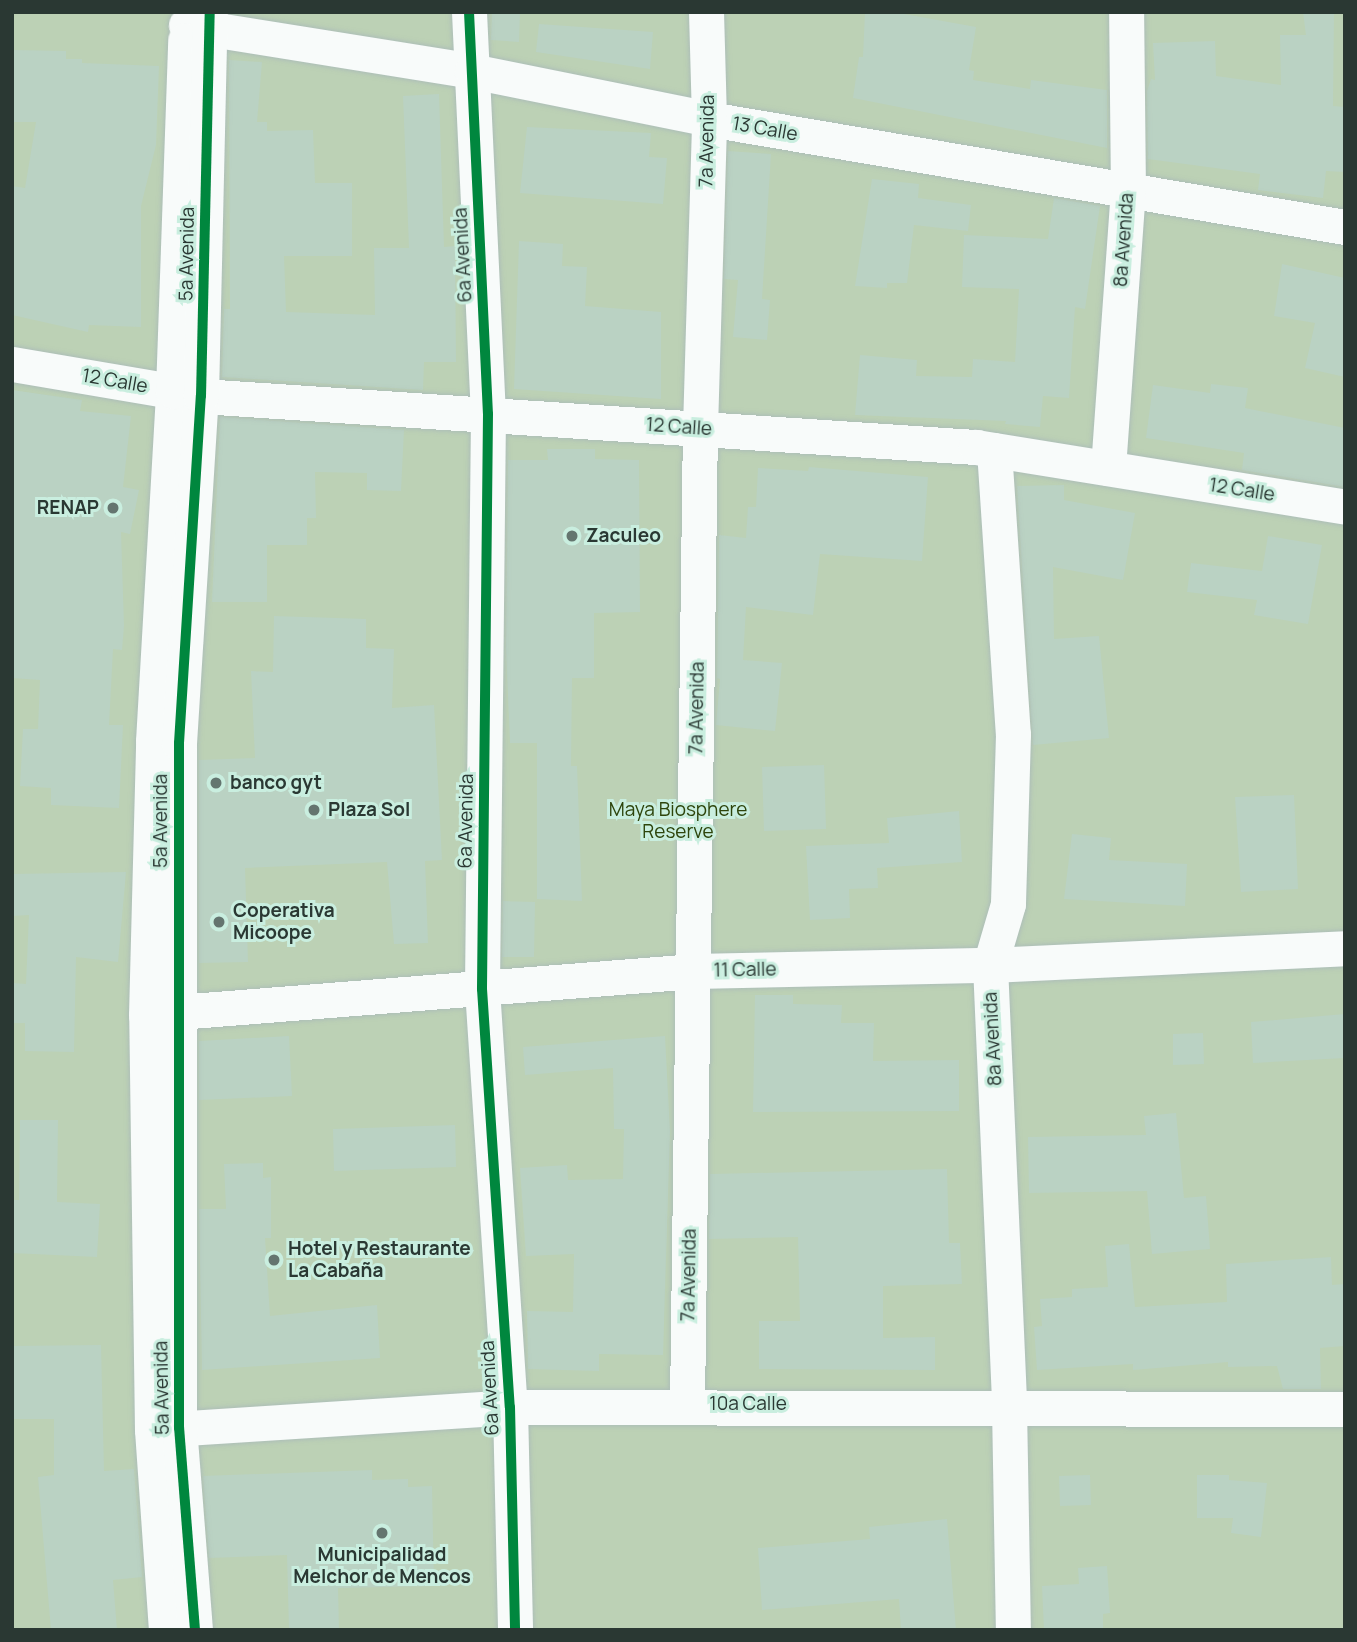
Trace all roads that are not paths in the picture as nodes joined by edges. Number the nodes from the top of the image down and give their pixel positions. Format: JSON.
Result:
{"nodes":[{"id":1,"x":469,"y":12,"type":"edge"},
{"id":2,"x":706,"y":12,"type":"edge"},
{"id":3,"x":1126,"y":12,"type":"edge"},
{"id":4,"x":198,"y":20,"type":"edge"},
{"id":5,"x":472,"y":71,"type":"junction"},
{"id":6,"x":709,"y":120,"type":"junction"},
{"id":7,"x":1128,"y":192,"type":"junction"},
{"id":8,"x":1345,"y":227,"type":"edge"},
{"id":9,"x":12,"y":364,"type":"edge"},
{"id":10,"x":187,"y":393,"type":"junction"},
{"id":11,"x":488,"y":414,"type":"junction"},
{"id":12,"x":700,"y":428,"type":"junction"},
{"id":13,"x":994,"y":450,"type":"junction"},
{"id":14,"x":1108,"y":468,"type":"junction"},
{"id":15,"x":1345,"y":507,"type":"edge"},
{"id":16,"x":1345,"y":948,"type":"edge"},
{"id":17,"x":990,"y":965,"type":"junction"},
{"id":18,"x":694,"y":971,"type":"junction"},
{"id":19,"x":482,"y":989,"type":"junction"},
{"id":20,"x":162,"y":1014,"type":"junction"},
{"id":21,"x":687,"y":1404,"type":"junction"},
{"id":22,"x":1009,"y":1406,"type":"junction"},
{"id":23,"x":510,"y":1407,"type":"junction"},
{"id":24,"x":1345,"y":1409,"type":"edge"},
{"id":25,"x":165,"y":1429,"type":"junction"},
{"id":26,"x":166,"y":1630,"type":"edge"},
{"id":27,"x":195,"y":1630,"type":"edge"},
{"id":28,"x":515,"y":1630,"type":"edge"},
{"id":29,"x":1013,"y":1630,"type":"edge"}],
"edges":[{"from":1,"to":5,"type":"street","name":"6a Avenida"},
{"from":2,"to":6,"type":"street","name":"7a Avenida"},
{"from":3,"to":7,"type":"street","name":"8a Avenida"},
{"from":4,"to":5,"type":"street","name":"13 Calle"},
{"from":4,"to":10,"type":"street","name":"5a Avenida"},
{"from":5,"to":6,"type":"street","name":"13 Calle"},
{"from":5,"to":11,"type":"street","name":"6a Avenida"},
{"from":6,"to":7,"type":"street","name":"13 Calle"},
{"from":6,"to":12,"type":"street","name":"7a Avenida"},
{"from":7,"to":8,"type":"street","name":"13 Calle"},
{"from":7,"to":14,"type":"street","name":"8a Avenida"},
{"from":9,"to":10,"type":"street","name":"12 Calle"},
{"from":10,"to":11,"type":"street","name":"12 Calle"},
{"from":10,"to":20,"type":"street","name":"5a Avenida"},
{"from":11,"to":12,"type":"street","name":"12 Calle"},
{"from":11,"to":19,"type":"street","name":"6a Avenida"},
{"from":12,"to":13,"type":"street","name":"12 Calle"},
{"from":12,"to":18,"type":"street","name":"7a Avenida"},
{"from":13,"to":14,"type":"street","name":"12 Calle"},
{"from":13,"to":17,"type":"street","name":"8a Avenida"},
{"from":14,"to":15,"type":"street","name":"12 Calle"},
{"from":16,"to":17,"type":"street","name":"11 Calle"},
{"from":17,"to":18,"type":"street","name":"11 Calle"},
{"from":17,"to":22,"type":"street","name":"8a Avenida"},
{"from":18,"to":19,"type":"street","name":"11 Calle"},
{"from":18,"to":21,"type":"street","name":"7a Avenida"},
{"from":19,"to":20,"type":"street","name":"11 Calle"},
{"from":19,"to":23,"type":"street","name":"6a Avenida"},
{"from":20,"to":25,"type":"street","name":"5a Avenida"},
{"from":21,"to":22,"type":"street","name":"10a Calle"},
{"from":21,"to":23,"type":"street","name":"10a Calle"},
{"from":22,"to":24,"type":"street","name":"10a Calle"},
{"from":22,"to":29,"type":"street","name":"8a Avenida"},
{"from":23,"to":25,"type":"street","name":"10a Calle"},
{"from":23,"to":28,"type":"street","name":"6a Avenida"},
{"from":25,"to":26,"type":"street","name":"5a Avenida"},
{"from":25,"to":27,"type":"street","name":"5a Avenida"}]}
